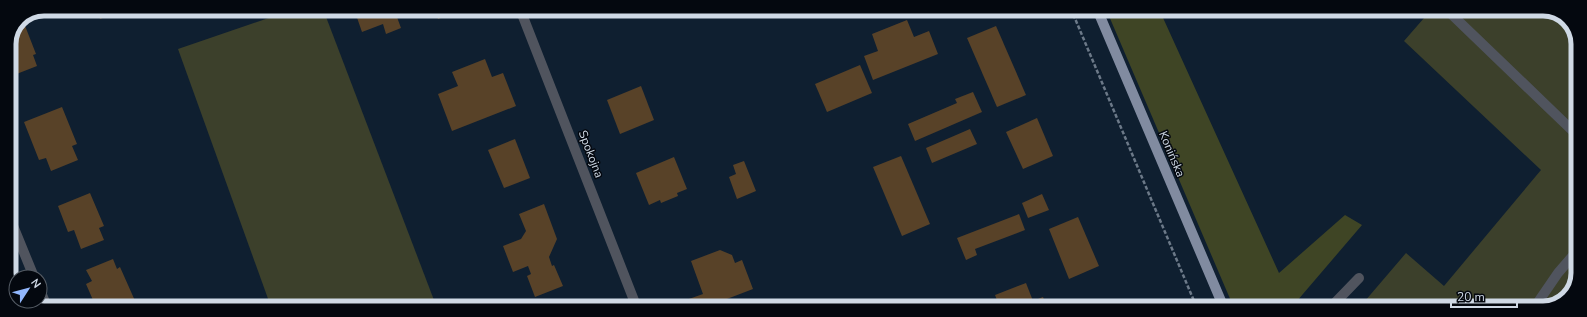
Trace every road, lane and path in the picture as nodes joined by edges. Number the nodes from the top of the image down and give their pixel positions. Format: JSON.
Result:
{"nodes":[{"id":1,"x":523,"y":16,"type":"edge"},
{"id":2,"x":1074,"y":16,"type":"edge"},
{"id":3,"x":1100,"y":16,"type":"edge"},
{"id":4,"x":1453,"y":16,"type":"edge"},
{"id":5,"x":1571,"y":129,"type":"edge"},
{"id":6,"x":16,"y":234,"type":"edge"},
{"id":7,"x":1571,"y":258,"type":"edge"},
{"id":8,"x":31,"y":269,"type":"edge"},
{"id":9,"x":1359,"y":278,"type":"dead end"},
{"id":10,"x":634,"y":301,"type":"edge"},
{"id":11,"x":1194,"y":301,"type":"edge"},
{"id":12,"x":1221,"y":301,"type":"edge"},
{"id":13,"x":1337,"y":301,"type":"edge"},
{"id":14,"x":1539,"y":301,"type":"edge"}],
"edges":[{"from":1,"to":10,"type":"street","name":"Spokojna"},
{"from":2,"to":11,"type":"path"},
{"from":3,"to":12,"type":"main road","name":"Konińska"},
{"from":4,"to":5,"type":"street"},
{"from":6,"to":8,"type":"street"},
{"from":7,"to":14,"type":"street"},
{"from":9,"to":13,"type":"street"}]}
